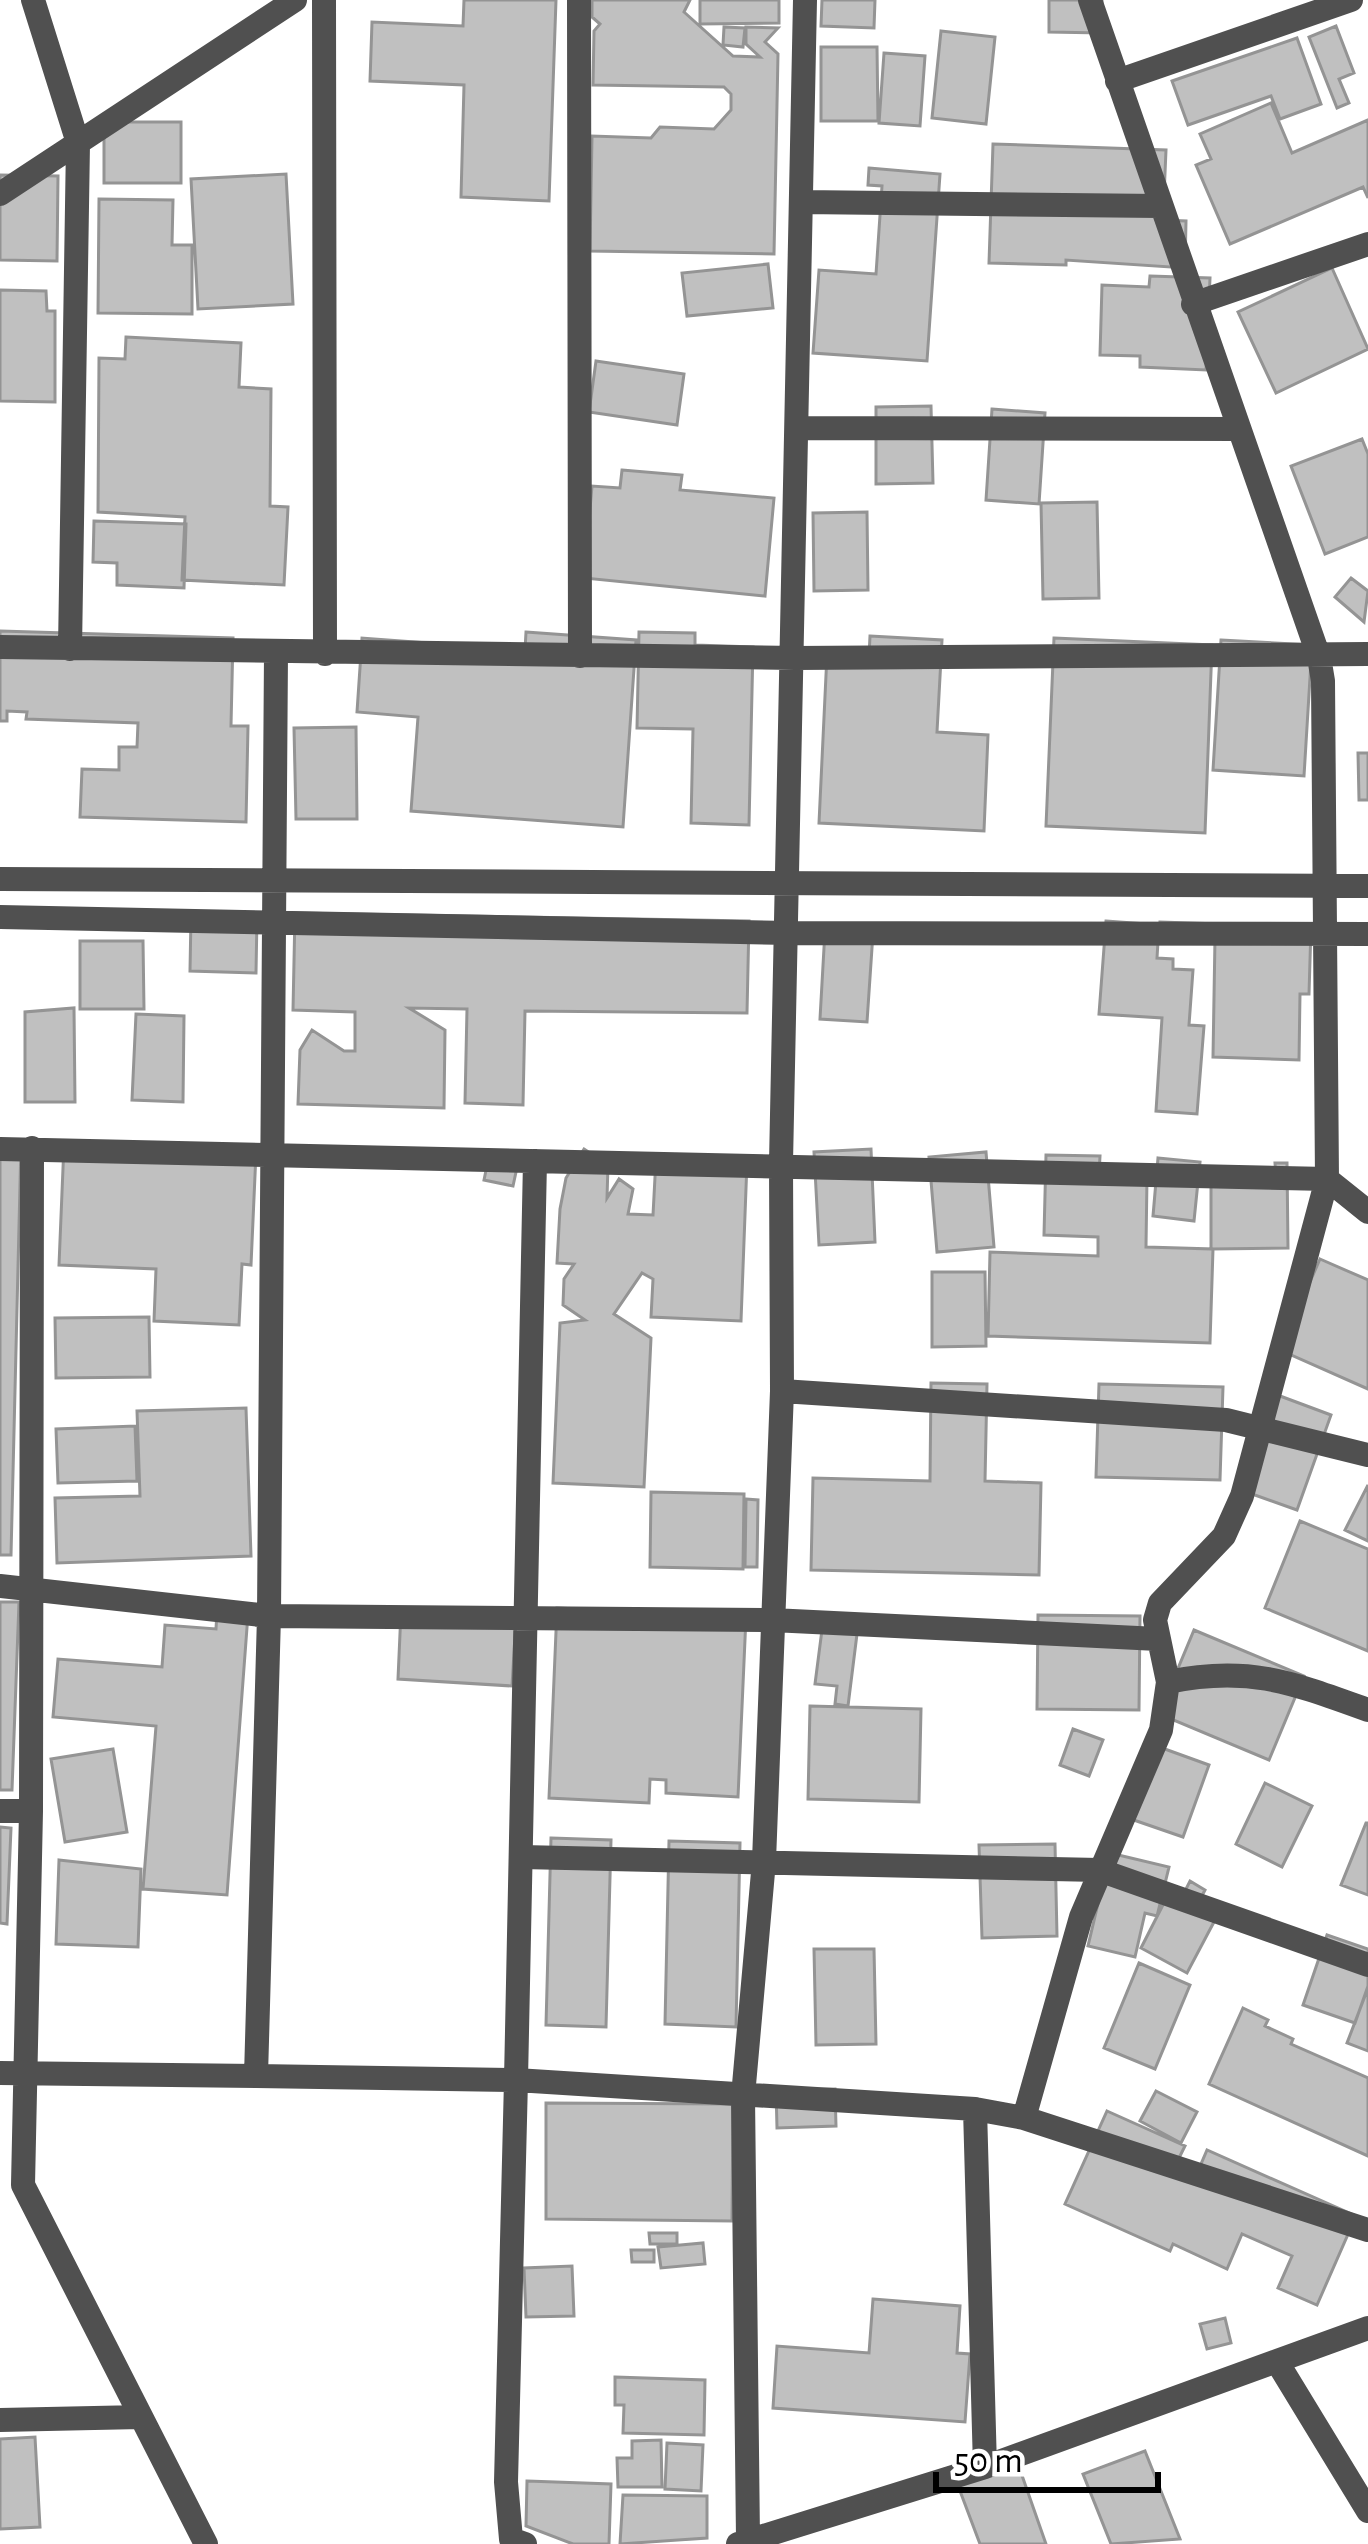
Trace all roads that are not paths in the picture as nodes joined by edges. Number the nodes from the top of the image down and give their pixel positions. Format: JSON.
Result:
{"nodes":[{"id":1,"x":33,"y":0,"type":"edge"},
{"id":2,"x":295,"y":0,"type":"edge"},
{"id":3,"x":324,"y":0,"type":"edge"},
{"id":4,"x":579,"y":0,"type":"edge"},
{"id":5,"x":806,"y":0,"type":"edge"},
{"id":6,"x":1090,"y":0,"type":"edge"},
{"id":7,"x":1339,"y":2,"type":"edge"},
{"id":8,"x":1117,"y":80,"type":"junction"},
{"id":9,"x":78,"y":142,"type":"junction"},
{"id":10,"x":0,"y":194,"type":"edge"},
{"id":11,"x":802,"y":202,"type":"junction"},
{"id":12,"x":1160,"y":206,"type":"junction"},
{"id":13,"x":1368,"y":244,"type":"edge"},
{"id":14,"x":1193,"y":304,"type":"junction"},
{"id":15,"x":799,"y":428,"type":"junction"},
{"id":16,"x":1238,"y":429,"type":"junction"},
{"id":17,"x":0,"y":647,"type":"edge"},
{"id":18,"x":70,"y":649,"type":"junction"},
{"id":19,"x":276,"y":653,"type":"junction"},
{"id":20,"x":325,"y":654,"type":"junction"},
{"id":21,"x":1368,"y":654,"type":"edge"},
{"id":22,"x":580,"y":656,"type":"junction"},
{"id":23,"x":1319,"y":657,"type":"junction"},
{"id":24,"x":795,"y":658,"type":"junction"},
{"id":25,"x":0,"y":879,"type":"edge"},
{"id":26,"x":276,"y":884,"type":"junction"},
{"id":27,"x":1325,"y":886,"type":"junction"},
{"id":28,"x":1368,"y":886,"type":"edge"},
{"id":29,"x":788,"y":887,"type":"junction"},
{"id":30,"x":0,"y":917,"type":"edge"},
{"id":31,"x":274,"y":927,"type":"junction"},
{"id":32,"x":1326,"y":933,"type":"junction"},
{"id":33,"x":790,"y":934,"type":"junction"},
{"id":34,"x":1368,"y":934,"type":"edge"},
{"id":35,"x":32,"y":1148,"type":"junction"},
{"id":36,"x":0,"y":1149,"type":"edge"},
{"id":37,"x":269,"y":1158,"type":"junction"},
{"id":38,"x":535,"y":1161,"type":"junction"},
{"id":39,"x":781,"y":1163,"type":"junction"},
{"id":40,"x":1327,"y":1179,"type":"junction"},
{"id":41,"x":1368,"y":1212,"type":"edge"},
{"id":42,"x":782,"y":1391,"type":"junction"},
{"id":43,"x":1258,"y":1426,"type":"junction"},
{"id":44,"x":1368,"y":1455,"type":"edge"},
{"id":45,"x":0,"y":1586,"type":"edge"},
{"id":46,"x":34,"y":1587,"type":"junction"},
{"id":47,"x":269,"y":1616,"type":"junction"},
{"id":48,"x":524,"y":1618,"type":"junction"},
{"id":49,"x":772,"y":1620,"type":"junction"},
{"id":50,"x":1157,"y":1640,"type":"junction"},
{"id":51,"x":1168,"y":1682,"type":"junction"},
{"id":52,"x":1368,"y":1710,"type":"edge"},
{"id":53,"x":0,"y":1811,"type":"edge"},
{"id":54,"x":31,"y":1811,"type":"junction"},
{"id":55,"x":522,"y":1857,"type":"junction"},
{"id":56,"x":764,"y":1861,"type":"junction"},
{"id":57,"x":1100,"y":1870,"type":"junction"},
{"id":58,"x":1368,"y":1965,"type":"edge"},
{"id":59,"x":0,"y":2073,"type":"edge"},
{"id":60,"x":28,"y":2073,"type":"junction"},
{"id":61,"x":256,"y":2076,"type":"junction"},
{"id":62,"x":516,"y":2080,"type":"junction"},
{"id":63,"x":743,"y":2096,"type":"junction"},
{"id":64,"x":974,"y":2109,"type":"junction"},
{"id":65,"x":1024,"y":2118,"type":"junction"},
{"id":66,"x":12,"y":2185,"type":"edge"},
{"id":67,"x":1368,"y":2230,"type":"edge"},
{"id":68,"x":1368,"y":2328,"type":"edge"},
{"id":69,"x":1279,"y":2365,"type":"junction"},
{"id":70,"x":141,"y":2417,"type":"junction"},
{"id":71,"x":0,"y":2420,"type":"edge"},
{"id":72,"x":985,"y":2467,"type":"junction"},
{"id":73,"x":1368,"y":2511,"type":"edge"},
{"id":74,"x":743,"y":2541,"type":"edge"},
{"id":75,"x":206,"y":2544,"type":"edge"},
{"id":76,"x":525,"y":2544,"type":"edge"}],
"edges":[{"from":1,"to":9,"type":"street"},
{"from":2,"to":9,"type":"street"},
{"from":3,"to":20,"type":"street"},
{"from":4,"to":22,"type":"street"},
{"from":5,"to":11,"type":"street"},
{"from":6,"to":8,"type":"street"},
{"from":7,"to":8,"type":"street"},
{"from":8,"to":12,"type":"street"},
{"from":9,"to":10,"type":"street"},
{"from":9,"to":18,"type":"street"},
{"from":11,"to":12,"type":"street"},
{"from":11,"to":15,"type":"street"},
{"from":12,"to":14,"type":"street"},
{"from":13,"to":14,"type":"street"},
{"from":14,"to":16,"type":"street"},
{"from":15,"to":16,"type":"street"},
{"from":15,"to":24,"type":"street"},
{"from":16,"to":23,"type":"street"},
{"from":17,"to":18,"type":"street"},
{"from":18,"to":19,"type":"street"},
{"from":19,"to":20,"type":"street"},
{"from":19,"to":26,"type":"street"},
{"from":20,"to":22,"type":"street"},
{"from":21,"to":23,"type":"street"},
{"from":22,"to":24,"type":"street"},
{"from":23,"to":24,"type":"street"},
{"from":23,"to":27,"type":"street"},
{"from":24,"to":29,"type":"street"},
{"from":25,"to":26,"type":"street"},
{"from":26,"to":29,"type":"street"},
{"from":26,"to":31,"type":"street"},
{"from":27,"to":28,"type":"street"},
{"from":27,"to":29,"type":"street"},
{"from":27,"to":32,"type":"street"},
{"from":29,"to":33,"type":"street"},
{"from":30,"to":31,"type":"street"},
{"from":31,"to":33,"type":"street"},
{"from":31,"to":37,"type":"street"},
{"from":32,"to":33,"type":"street"},
{"from":32,"to":34,"type":"street"},
{"from":32,"to":40,"type":"street"},
{"from":33,"to":39,"type":"street"},
{"from":35,"to":36,"type":"street"},
{"from":35,"to":37,"type":"street"},
{"from":35,"to":46,"type":"street"},
{"from":37,"to":38,"type":"street"},
{"from":37,"to":47,"type":"street"},
{"from":38,"to":39,"type":"street"},
{"from":38,"to":48,"type":"street"},
{"from":39,"to":40,"type":"street"},
{"from":39,"to":42,"type":"street"},
{"from":40,"to":41,"type":"street"},
{"from":40,"to":43,"type":"street"},
{"from":42,"to":43,"type":"street"},
{"from":42,"to":49,"type":"street"},
{"from":43,"to":44,"type":"street"},
{"from":43,"to":50,"type":"street"},
{"from":45,"to":46,"type":"street"},
{"from":46,"to":47,"type":"street"},
{"from":46,"to":54,"type":"street"},
{"from":47,"to":48,"type":"street"},
{"from":47,"to":61,"type":"street"},
{"from":48,"to":49,"type":"street"},
{"from":48,"to":55,"type":"street"},
{"from":49,"to":50,"type":"street"},
{"from":49,"to":56,"type":"street"},
{"from":50,"to":51,"type":"street"},
{"from":51,"to":52,"type":"street"},
{"from":51,"to":57,"type":"street"},
{"from":53,"to":54,"type":"street"},
{"from":54,"to":60,"type":"street"},
{"from":55,"to":56,"type":"street"},
{"from":55,"to":62,"type":"street"},
{"from":56,"to":57,"type":"street"},
{"from":56,"to":63,"type":"street"},
{"from":57,"to":58,"type":"street"},
{"from":57,"to":65,"type":"street"},
{"from":59,"to":60,"type":"street"},
{"from":60,"to":61,"type":"street"},
{"from":60,"to":66,"type":"street"},
{"from":61,"to":62,"type":"street"},
{"from":62,"to":63,"type":"street"},
{"from":62,"to":76,"type":"street"},
{"from":63,"to":64,"type":"street"},
{"from":63,"to":74,"type":"street"},
{"from":64,"to":65,"type":"street"},
{"from":64,"to":72,"type":"street"},
{"from":65,"to":67,"type":"street"},
{"from":66,"to":70,"type":"street"},
{"from":68,"to":69,"type":"street"},
{"from":69,"to":72,"type":"street"},
{"from":69,"to":73,"type":"street"},
{"from":70,"to":71,"type":"street"},
{"from":70,"to":75,"type":"street"},
{"from":72,"to":74,"type":"street"}]}
